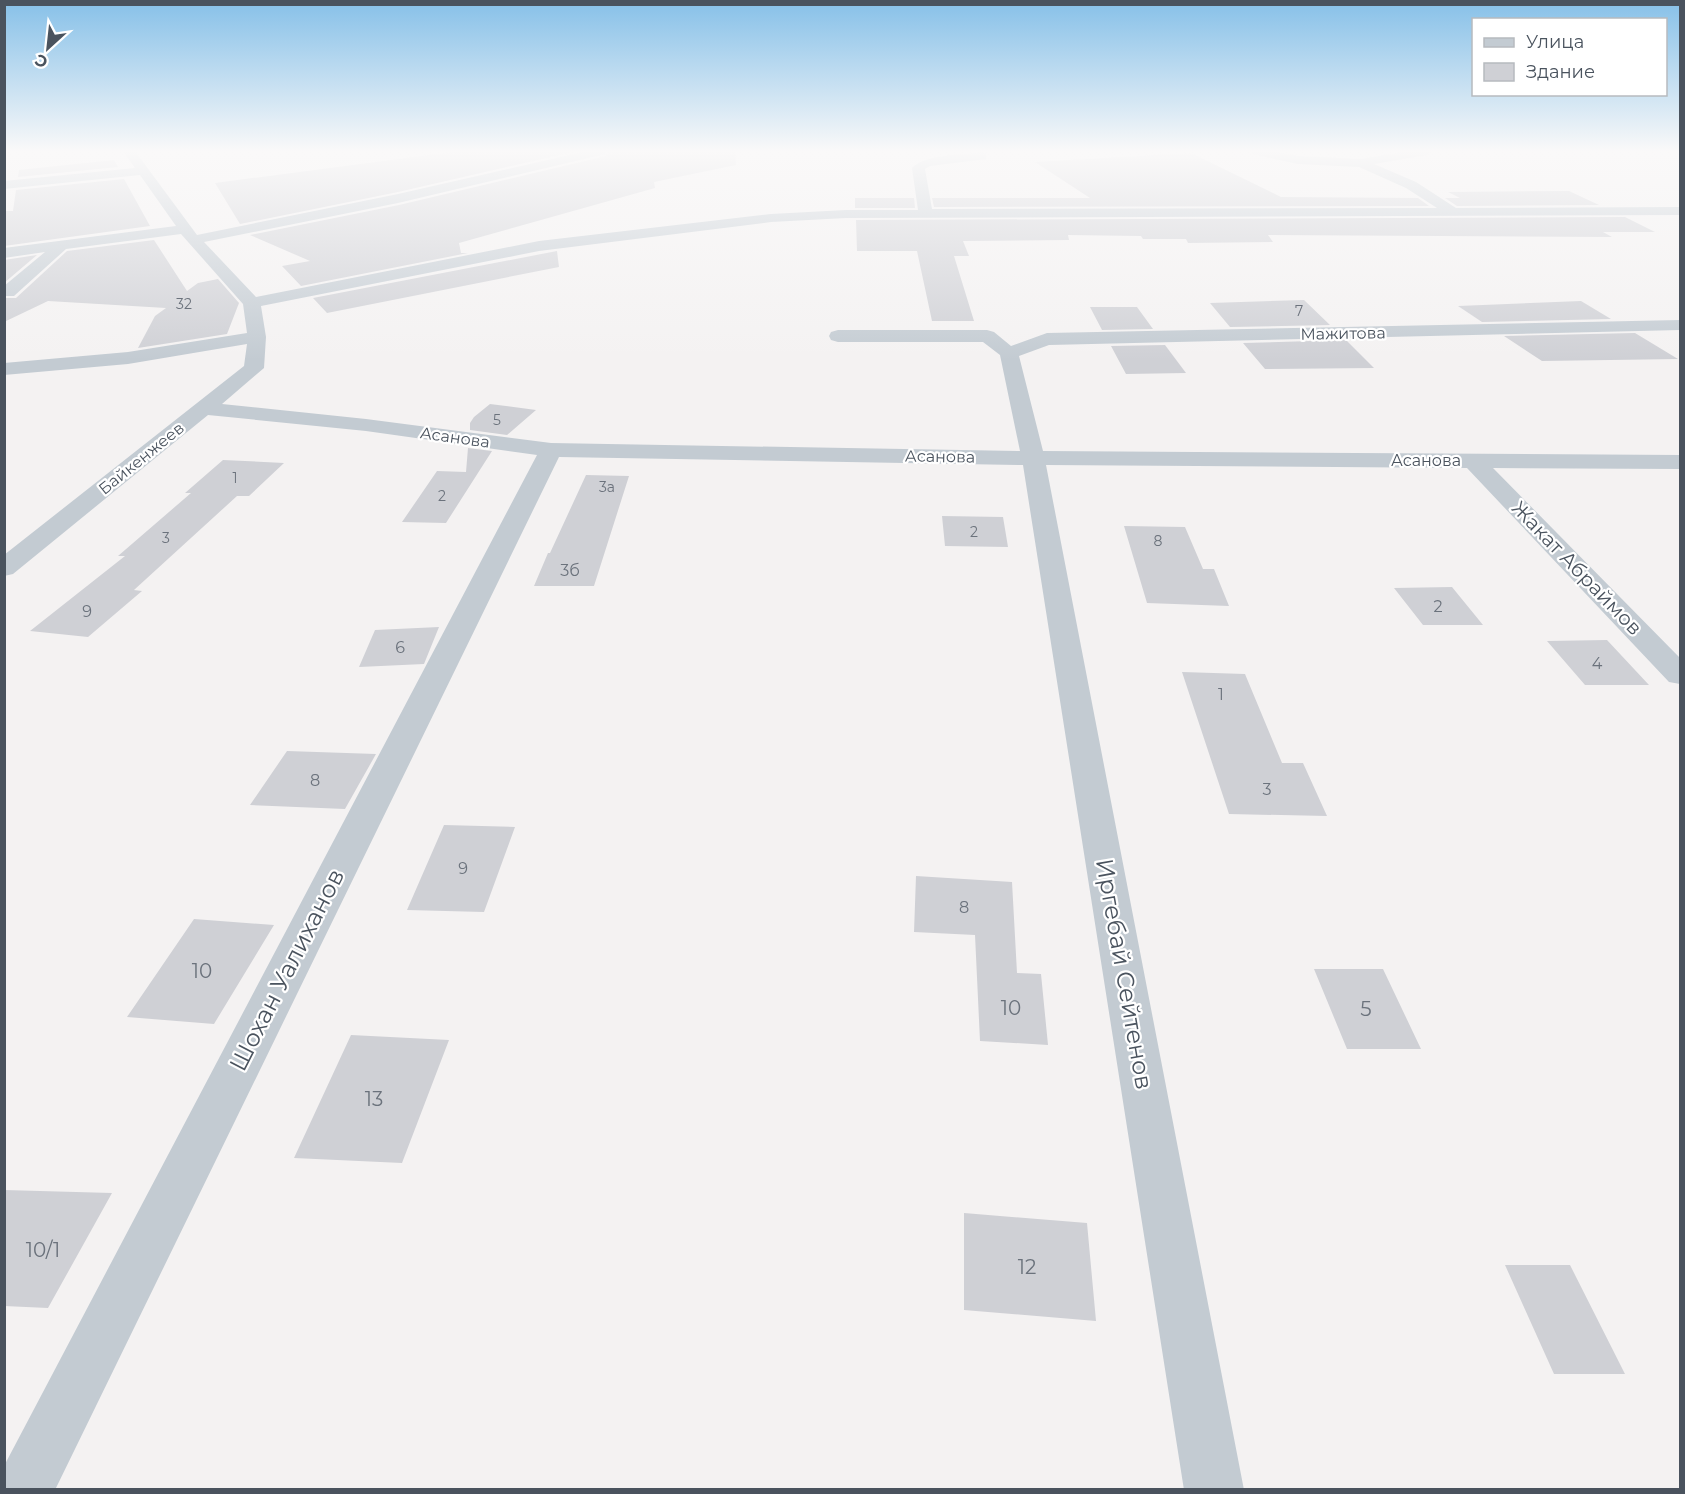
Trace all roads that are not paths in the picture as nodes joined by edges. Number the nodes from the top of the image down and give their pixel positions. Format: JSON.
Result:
{"nodes":[{"id":1,"x":179,"y":221,"type":"edge"},
{"id":2,"x":299,"y":221,"type":"edge"},
{"id":3,"x":748,"y":221,"type":"edge"},
{"id":4,"x":189,"y":234,"type":"junction"},
{"id":5,"x":60,"y":247,"type":"junction"},
{"id":6,"x":4,"y":253,"type":"edge"},
{"id":7,"x":8,"y":292,"type":"dead end"},
{"id":8,"x":252,"y":303,"type":"junction"},
{"id":9,"x":1680,"y":325,"type":"edge"},
{"id":10,"x":838,"y":336,"type":"dead end"},
{"id":11,"x":257,"y":337,"type":"junction"},
{"id":12,"x":1009,"y":353,"type":"junction"},
{"id":13,"x":4,"y":369,"type":"edge"},
{"id":14,"x":202,"y":408,"type":"junction"},
{"id":15,"x":551,"y":450,"type":"junction"},
{"id":16,"x":1034,"y":458,"type":"junction"},
{"id":17,"x":1473,"y":460,"type":"junction"},
{"id":18,"x":1680,"y":462,"type":"edge"},
{"id":19,"x":4,"y":568,"type":"edge"},
{"id":20,"x":1680,"y":675,"type":"edge"},
{"id":21,"x":24,"y":1490,"type":"edge"},
{"id":22,"x":1214,"y":1490,"type":"edge"}],
"edges":[{"from":1,"to":4,"type":"street"},
{"from":2,"to":4,"type":"street"},
{"from":3,"to":8,"type":"street"},
{"from":4,"to":5,"type":"street"},
{"from":4,"to":8,"type":"street"},
{"from":5,"to":6,"type":"street"},
{"from":5,"to":7,"type":"street"},
{"from":8,"to":11,"type":"street","name":"Байкенжеев"},
{"from":9,"to":12,"type":"street","name":"Мажитова"},
{"from":10,"to":12,"type":"street"},
{"from":11,"to":13,"type":"street"},
{"from":11,"to":14,"type":"street","name":"Байкенжеев"},
{"from":12,"to":16,"type":"street"},
{"from":14,"to":15,"type":"street","name":"Асанова"},
{"from":14,"to":19,"type":"street","name":"Байкенжеев"},
{"from":15,"to":16,"type":"street","name":"Асанова"},
{"from":15,"to":21,"type":"street","name":"Шохан Уалиханов"},
{"from":16,"to":17,"type":"street","name":"Асанова"},
{"from":16,"to":22,"type":"street","name":"Иргебай Сейтенов"},
{"from":17,"to":18,"type":"street","name":"Асанова"},
{"from":17,"to":20,"type":"street","name":"Жакат Абраймов"}]}
